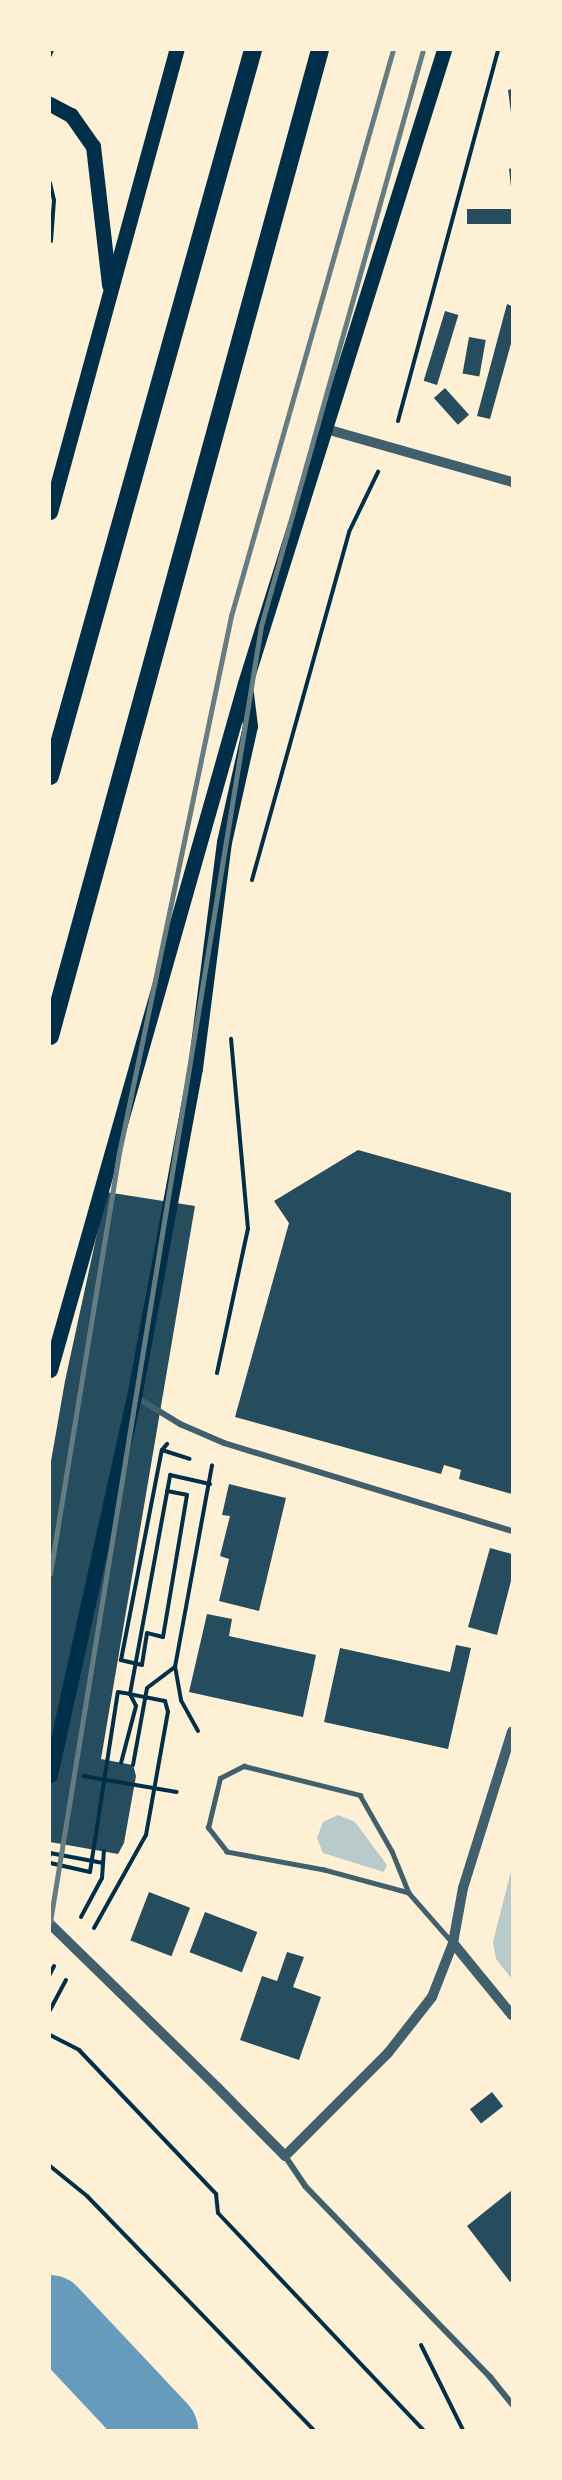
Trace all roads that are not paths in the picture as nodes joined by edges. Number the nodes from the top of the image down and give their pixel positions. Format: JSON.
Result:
{"nodes":[{"id":1,"x":176,"y":50,"type":"edge"},
{"id":2,"x":246,"y":50,"type":"edge"},
{"id":3,"x":253,"y":50,"type":"edge"},
{"id":4,"x":320,"y":50,"type":"edge"},
{"id":5,"x":329,"y":50,"type":"edge"},
{"id":6,"x":444,"y":50,"type":"edge"},
{"id":7,"x":50,"y":104,"type":"edge"},
{"id":8,"x":210,"y":203,"type":"junction"},
{"id":9,"x":273,"y":218,"type":"junction"},
{"id":10,"x":110,"y":294,"type":"junction"},
{"id":11,"x":326,"y":429,"type":"junction"},
{"id":12,"x":513,"y":482,"type":"edge"},
{"id":13,"x":50,"y":512,"type":"edge"},
{"id":14,"x":245,"y":683,"type":"junction"},
{"id":15,"x":50,"y":776,"type":"edge"},
{"id":16,"x":50,"y":1036,"type":"edge"},
{"id":17,"x":50,"y":1370,"type":"edge"},
{"id":18,"x":134,"y":1397,"type":"junction"},
{"id":19,"x":513,"y":1531,"type":"edge"},
{"id":20,"x":513,"y":1732,"type":"edge"},
{"id":21,"x":50,"y":1775,"type":"edge"},
{"id":22,"x":409,"y":1893,"type":"junction"},
{"id":23,"x":50,"y":1924,"type":"edge"},
{"id":24,"x":453,"y":1943,"type":"junction"},
{"id":25,"x":513,"y":2015,"type":"edge"},
{"id":26,"x":285,"y":2156,"type":"junction"},
{"id":27,"x":513,"y":2404,"type":"edge"}],
"edges":[{"from":1,"to":10,"type":"main road"},
{"from":2,"to":8,"type":"highway"},
{"from":3,"to":8,"type":"highway"},
{"from":4,"to":9,"type":"highway"},
{"from":5,"to":9,"type":"highway"},
{"from":6,"to":11,"type":"main road"},
{"from":7,"to":10,"type":"main road"},
{"from":8,"to":15,"type":"highway"},
{"from":9,"to":16,"type":"highway"},
{"from":10,"to":13,"type":"main road"},
{"from":11,"to":12,"type":"street"},
{"from":11,"to":14,"type":"main road"},
{"from":14,"to":17,"type":"main road"},
{"from":14,"to":18,"type":"main road"},
{"from":18,"to":19,"type":"street"},
{"from":18,"to":21,"type":"main road"},
{"from":20,"to":24,"type":"street"},
{"from":22,"to":22,"type":"lane"},
{"from":22,"to":24,"type":"lane"},
{"from":23,"to":26,"type":"street"},
{"from":24,"to":25,"type":"street"},
{"from":24,"to":26,"type":"street"},
{"from":26,"to":27,"type":"street"}]}
